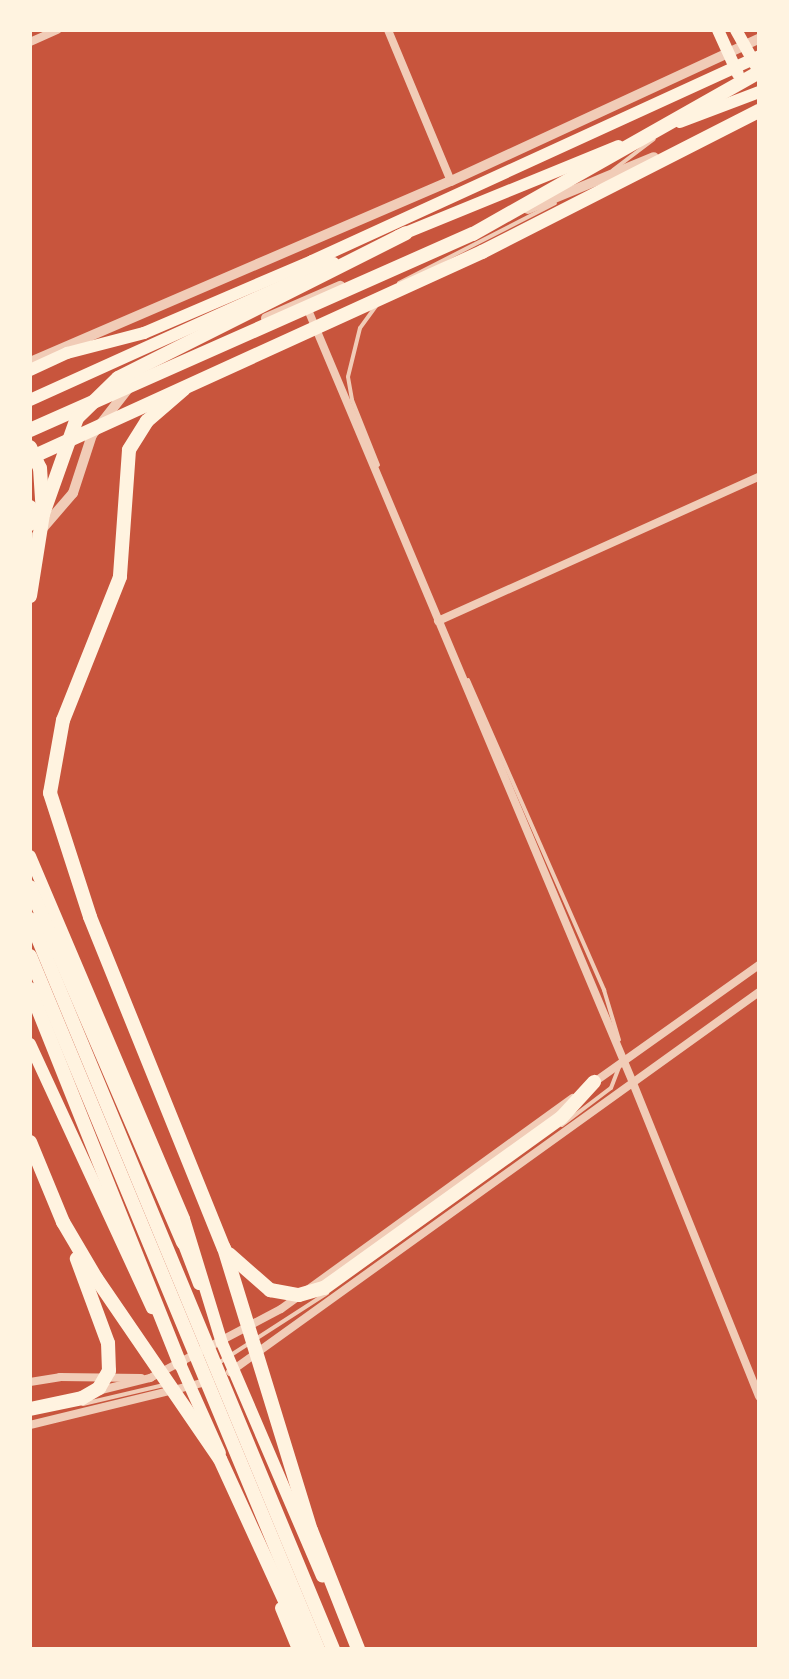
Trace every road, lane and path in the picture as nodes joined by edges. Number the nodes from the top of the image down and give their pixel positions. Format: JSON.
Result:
{"nodes":[{"id":1,"x":57,"y":30,"type":"edge"},
{"id":2,"x":388,"y":30,"type":"edge"},
{"id":3,"x":718,"y":30,"type":"edge"},
{"id":4,"x":736,"y":30,"type":"edge"},
{"id":5,"x":759,"y":39,"type":"edge"},
{"id":6,"x":30,"y":42,"type":"edge"},
{"id":7,"x":744,"y":45,"type":"junction"},
{"id":8,"x":728,"y":53,"type":"junction"},
{"id":9,"x":759,"y":56,"type":"edge"},
{"id":10,"x":759,"y":72,"type":"edge"},
{"id":11,"x":759,"y":92,"type":"edge"},
{"id":12,"x":714,"y":94,"type":"junction"},
{"id":13,"x":759,"y":114,"type":"edge"},
{"id":14,"x":451,"y":181,"type":"junction"},
{"id":15,"x":594,"y":184,"type":"junction"},
{"id":16,"x":406,"y":233,"type":"junction"},
{"id":17,"x":304,"y":300,"type":"junction"},
{"id":18,"x":30,"y":362,"type":"edge"},
{"id":19,"x":30,"y":370,"type":"edge"},
{"id":20,"x":184,"y":389,"type":"junction"},
{"id":21,"x":30,"y":400,"type":"edge"},
{"id":22,"x":30,"y":430,"type":"edge"},
{"id":23,"x":30,"y":447,"type":"edge"},
{"id":24,"x":30,"y":458,"type":"edge"},
{"id":25,"x":759,"y":477,"type":"edge"},
{"id":26,"x":36,"y":510,"type":"edge"},
{"id":27,"x":30,"y":524,"type":"edge"},
{"id":28,"x":30,"y":543,"type":"edge"},
{"id":29,"x":30,"y":596,"type":"edge"},
{"id":30,"x":438,"y":621,"type":"junction"},
{"id":31,"x":30,"y":856,"type":"edge"},
{"id":32,"x":30,"y":887,"type":"edge"},
{"id":33,"x":30,"y":919,"type":"edge"},
{"id":34,"x":30,"y":956,"type":"edge"},
{"id":35,"x":759,"y":965,"type":"edge"},
{"id":36,"x":30,"y":989,"type":"edge"},
{"id":37,"x":759,"y":992,"type":"edge"},
{"id":38,"x":30,"y":1044,"type":"edge"},
{"id":39,"x":622,"y":1062,"type":"junction"},
{"id":40,"x":594,"y":1082,"type":"junction"},
{"id":41,"x":633,"y":1083,"type":"junction"},
{"id":42,"x":30,"y":1142,"type":"edge"},
{"id":43,"x":63,"y":1222,"type":"junction"},
{"id":44,"x":183,"y":1242,"type":"joint"},
{"id":45,"x":224,"y":1248,"type":"junction"},
{"id":46,"x":222,"y":1343,"type":"junction"},
{"id":47,"x":180,"y":1364,"type":"junction"},
{"id":48,"x":233,"y":1370,"type":"junction"},
{"id":49,"x":150,"y":1378,"type":"junction"},
{"id":50,"x":30,"y":1382,"type":"edge"},
{"id":51,"x":193,"y":1389,"type":"junction"},
{"id":52,"x":759,"y":1397,"type":"edge"},
{"id":53,"x":30,"y":1403,"type":"edge"},
{"id":54,"x":30,"y":1412,"type":"edge"},
{"id":55,"x":30,"y":1425,"type":"edge"},
{"id":56,"x":298,"y":1649,"type":"edge"},
{"id":57,"x":307,"y":1649,"type":"edge"},
{"id":58,"x":318,"y":1649,"type":"edge"},
{"id":59,"x":333,"y":1649,"type":"edge"},
{"id":60,"x":356,"y":1649,"type":"edge"}],
"edges":[{"from":1,"to":6,"type":"street"},
{"from":2,"to":14,"type":"street"},
{"from":3,"to":8,"type":"main road"},
{"from":4,"to":7,"type":"main road"},
{"from":5,"to":7,"type":"street"},
{"from":7,"to":8,"type":"street"},
{"from":7,"to":10,"type":"main road"},
{"from":8,"to":13,"type":"main road"},
{"from":8,"to":14,"type":"street"},
{"from":9,"to":19,"type":"main road"},
{"from":10,"to":12,"type":"highway"},
{"from":11,"to":16,"type":"main road"},
{"from":12,"to":15,"type":"lane"},
{"from":12,"to":22,"type":"highway"},
{"from":13,"to":15,"type":"lane"},
{"from":13,"to":17,"type":"street"},
{"from":13,"to":20,"type":"highway"},
{"from":14,"to":18,"type":"street"},
{"from":15,"to":54,"type":"lane"},
{"from":16,"to":21,"type":"main road"},
{"from":16,"to":26,"type":"highway"},
{"from":17,"to":28,"type":"street"},
{"from":17,"to":30,"type":"street"},
{"from":20,"to":24,"type":"highway"},
{"from":20,"to":45,"type":"highway"},
{"from":23,"to":26,"type":"highway"},
{"from":25,"to":30,"type":"street"},
{"from":26,"to":27,"type":"highway"},
{"from":26,"to":29,"type":"highway"},
{"from":30,"to":39,"type":"street"},
{"from":31,"to":46,"type":"main road"},
{"from":32,"to":44,"type":"highway"},
{"from":33,"to":59,"type":"highway"},
{"from":34,"to":58,"type":"highway"},
{"from":35,"to":39,"type":"street"},
{"from":36,"to":47,"type":"highway"},
{"from":37,"to":41,"type":"street"},
{"from":38,"to":47,"type":"main road"},
{"from":39,"to":40,"type":"street"},
{"from":39,"to":41,"type":"street"},
{"from":40,"to":45,"type":"highway"},
{"from":40,"to":46,"type":"street"},
{"from":41,"to":48,"type":"street"},
{"from":41,"to":52,"type":"street"},
{"from":42,"to":43,"type":"highway"},
{"from":43,"to":54,"type":"highway"},
{"from":43,"to":57,"type":"highway"},
{"from":44,"to":46,"type":"main road"},
{"from":45,"to":60,"type":"highway"},
{"from":46,"to":47,"type":"street"},
{"from":46,"to":48,"type":"main road"},
{"from":47,"to":49,"type":"street"},
{"from":47,"to":51,"type":"main road"},
{"from":48,"to":51,"type":"street"},
{"from":48,"to":60,"type":"main road"},
{"from":49,"to":50,"type":"street"},
{"from":49,"to":53,"type":"street"},
{"from":51,"to":55,"type":"street"},
{"from":51,"to":56,"type":"main road"}]}
